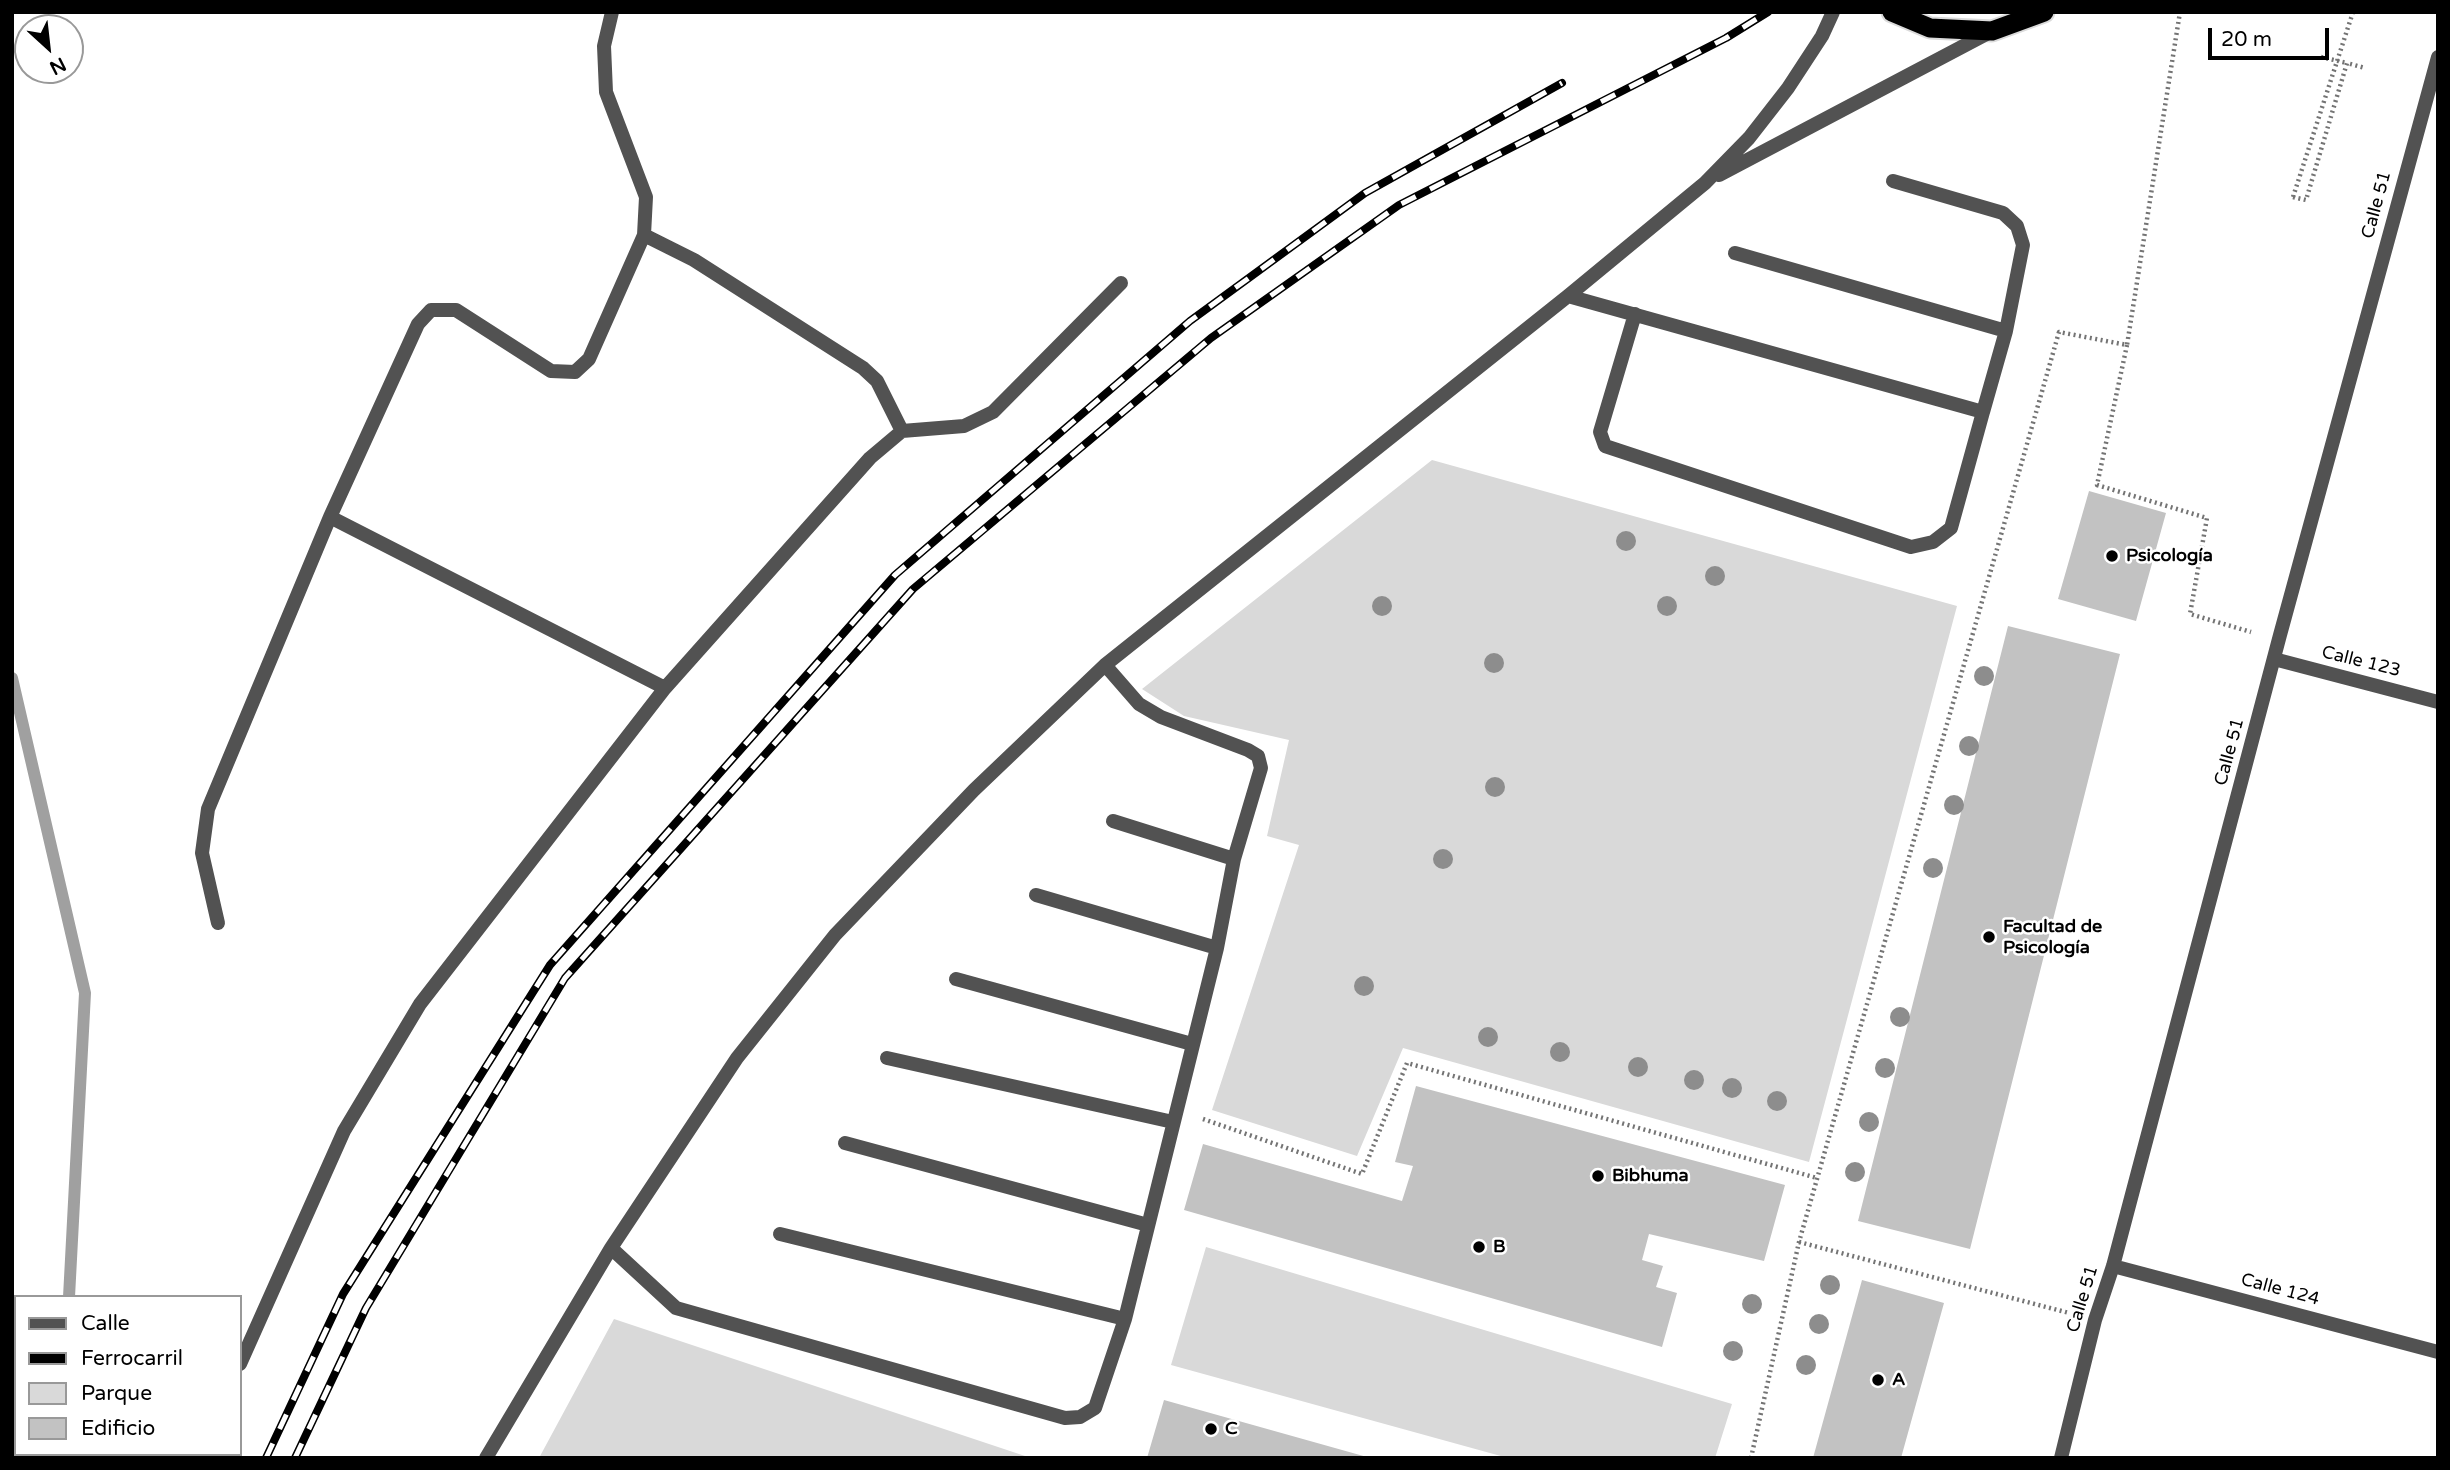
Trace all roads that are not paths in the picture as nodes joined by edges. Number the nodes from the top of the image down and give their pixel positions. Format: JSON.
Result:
{"nodes":[{"id":1,"x":612,"y":12,"type":"edge"},
{"id":2,"x":1833,"y":12,"type":"edge"},
{"id":3,"x":1892,"y":12,"type":"edge"},
{"id":4,"x":2045,"y":12,"type":"edge"},
{"id":5,"x":1992,"y":31,"type":"junction"},
{"id":6,"x":2438,"y":57,"type":"edge"},
{"id":7,"x":1893,"y":181,"type":"dead end"},
{"id":8,"x":1705,"y":183,"type":"junction"},
{"id":9,"x":644,"y":235,"type":"junction"},
{"id":10,"x":1735,"y":253,"type":"dead end"},
{"id":11,"x":1121,"y":283,"type":"dead end"},
{"id":12,"x":1568,"y":296,"type":"junction"},
{"id":13,"x":1635,"y":314,"type":"junction"},
{"id":14,"x":2006,"y":331,"type":"junction"},
{"id":15,"x":1983,"y":412,"type":"junction"},
{"id":16,"x":902,"y":431,"type":"junction"},
{"id":17,"x":330,"y":517,"type":"junction"},
{"id":18,"x":2274,"y":660,"type":"junction"},
{"id":19,"x":1105,"y":664,"type":"junction"},
{"id":20,"x":665,"y":688,"type":"junction"},
{"id":21,"x":2438,"y":702,"type":"edge"},
{"id":22,"x":1113,"y":821,"type":"dead end"},
{"id":23,"x":1234,"y":859,"type":"junction"},
{"id":24,"x":1036,"y":895,"type":"dead end"},
{"id":25,"x":218,"y":923,"type":"dead end"},
{"id":26,"x":1217,"y":948,"type":"junction"},
{"id":27,"x":956,"y":979,"type":"dead end"},
{"id":28,"x":1192,"y":1044,"type":"junction"},
{"id":29,"x":887,"y":1058,"type":"dead end"},
{"id":30,"x":1173,"y":1122,"type":"junction"},
{"id":31,"x":845,"y":1143,"type":"dead end"},
{"id":32,"x":1148,"y":1225,"type":"junction"},
{"id":33,"x":780,"y":1234,"type":"dead end"},
{"id":34,"x":611,"y":1248,"type":"junction"},
{"id":35,"x":2113,"y":1266,"type":"junction"},
{"id":36,"x":1125,"y":1319,"type":"junction"},
{"id":37,"x":2438,"y":1352,"type":"edge"},
{"id":38,"x":242,"y":1360,"type":"edge"},
{"id":39,"x":486,"y":1458,"type":"edge"},
{"id":40,"x":2061,"y":1458,"type":"edge"}],
"edges":[{"from":1,"to":9,"type":"street"},
{"from":2,"to":8,"type":"street"},
{"from":3,"to":5,"type":"highway"},
{"from":4,"to":5,"type":"highway"},
{"from":5,"to":8,"type":"street"},
{"from":6,"to":18,"type":"street","name":"Calle 51"},
{"from":7,"to":14,"type":"street"},
{"from":8,"to":12,"type":"street"},
{"from":9,"to":16,"type":"street"},
{"from":9,"to":17,"type":"street"},
{"from":10,"to":14,"type":"street"},
{"from":11,"to":16,"type":"street"},
{"from":12,"to":13,"type":"street"},
{"from":12,"to":19,"type":"street"},
{"from":13,"to":15,"type":"street"},
{"from":13,"to":15,"type":"street"},
{"from":14,"to":15,"type":"street"},
{"from":16,"to":20,"type":"street"},
{"from":17,"to":20,"type":"street"},
{"from":17,"to":25,"type":"street"},
{"from":18,"to":21,"type":"street","name":"Calle 123"},
{"from":18,"to":35,"type":"street","name":"Calle 51"},
{"from":19,"to":23,"type":"street"},
{"from":19,"to":34,"type":"street"},
{"from":20,"to":38,"type":"street"},
{"from":22,"to":23,"type":"street"},
{"from":23,"to":26,"type":"street"},
{"from":24,"to":26,"type":"street"},
{"from":26,"to":28,"type":"street"},
{"from":27,"to":28,"type":"street"},
{"from":28,"to":30,"type":"street"},
{"from":29,"to":30,"type":"street"},
{"from":30,"to":32,"type":"street"},
{"from":31,"to":32,"type":"street"},
{"from":32,"to":36,"type":"street"},
{"from":33,"to":36,"type":"street"},
{"from":34,"to":36,"type":"street"},
{"from":34,"to":39,"type":"street"},
{"from":35,"to":37,"type":"street","name":"Calle 124"},
{"from":35,"to":40,"type":"street","name":"Calle 51"}]}
